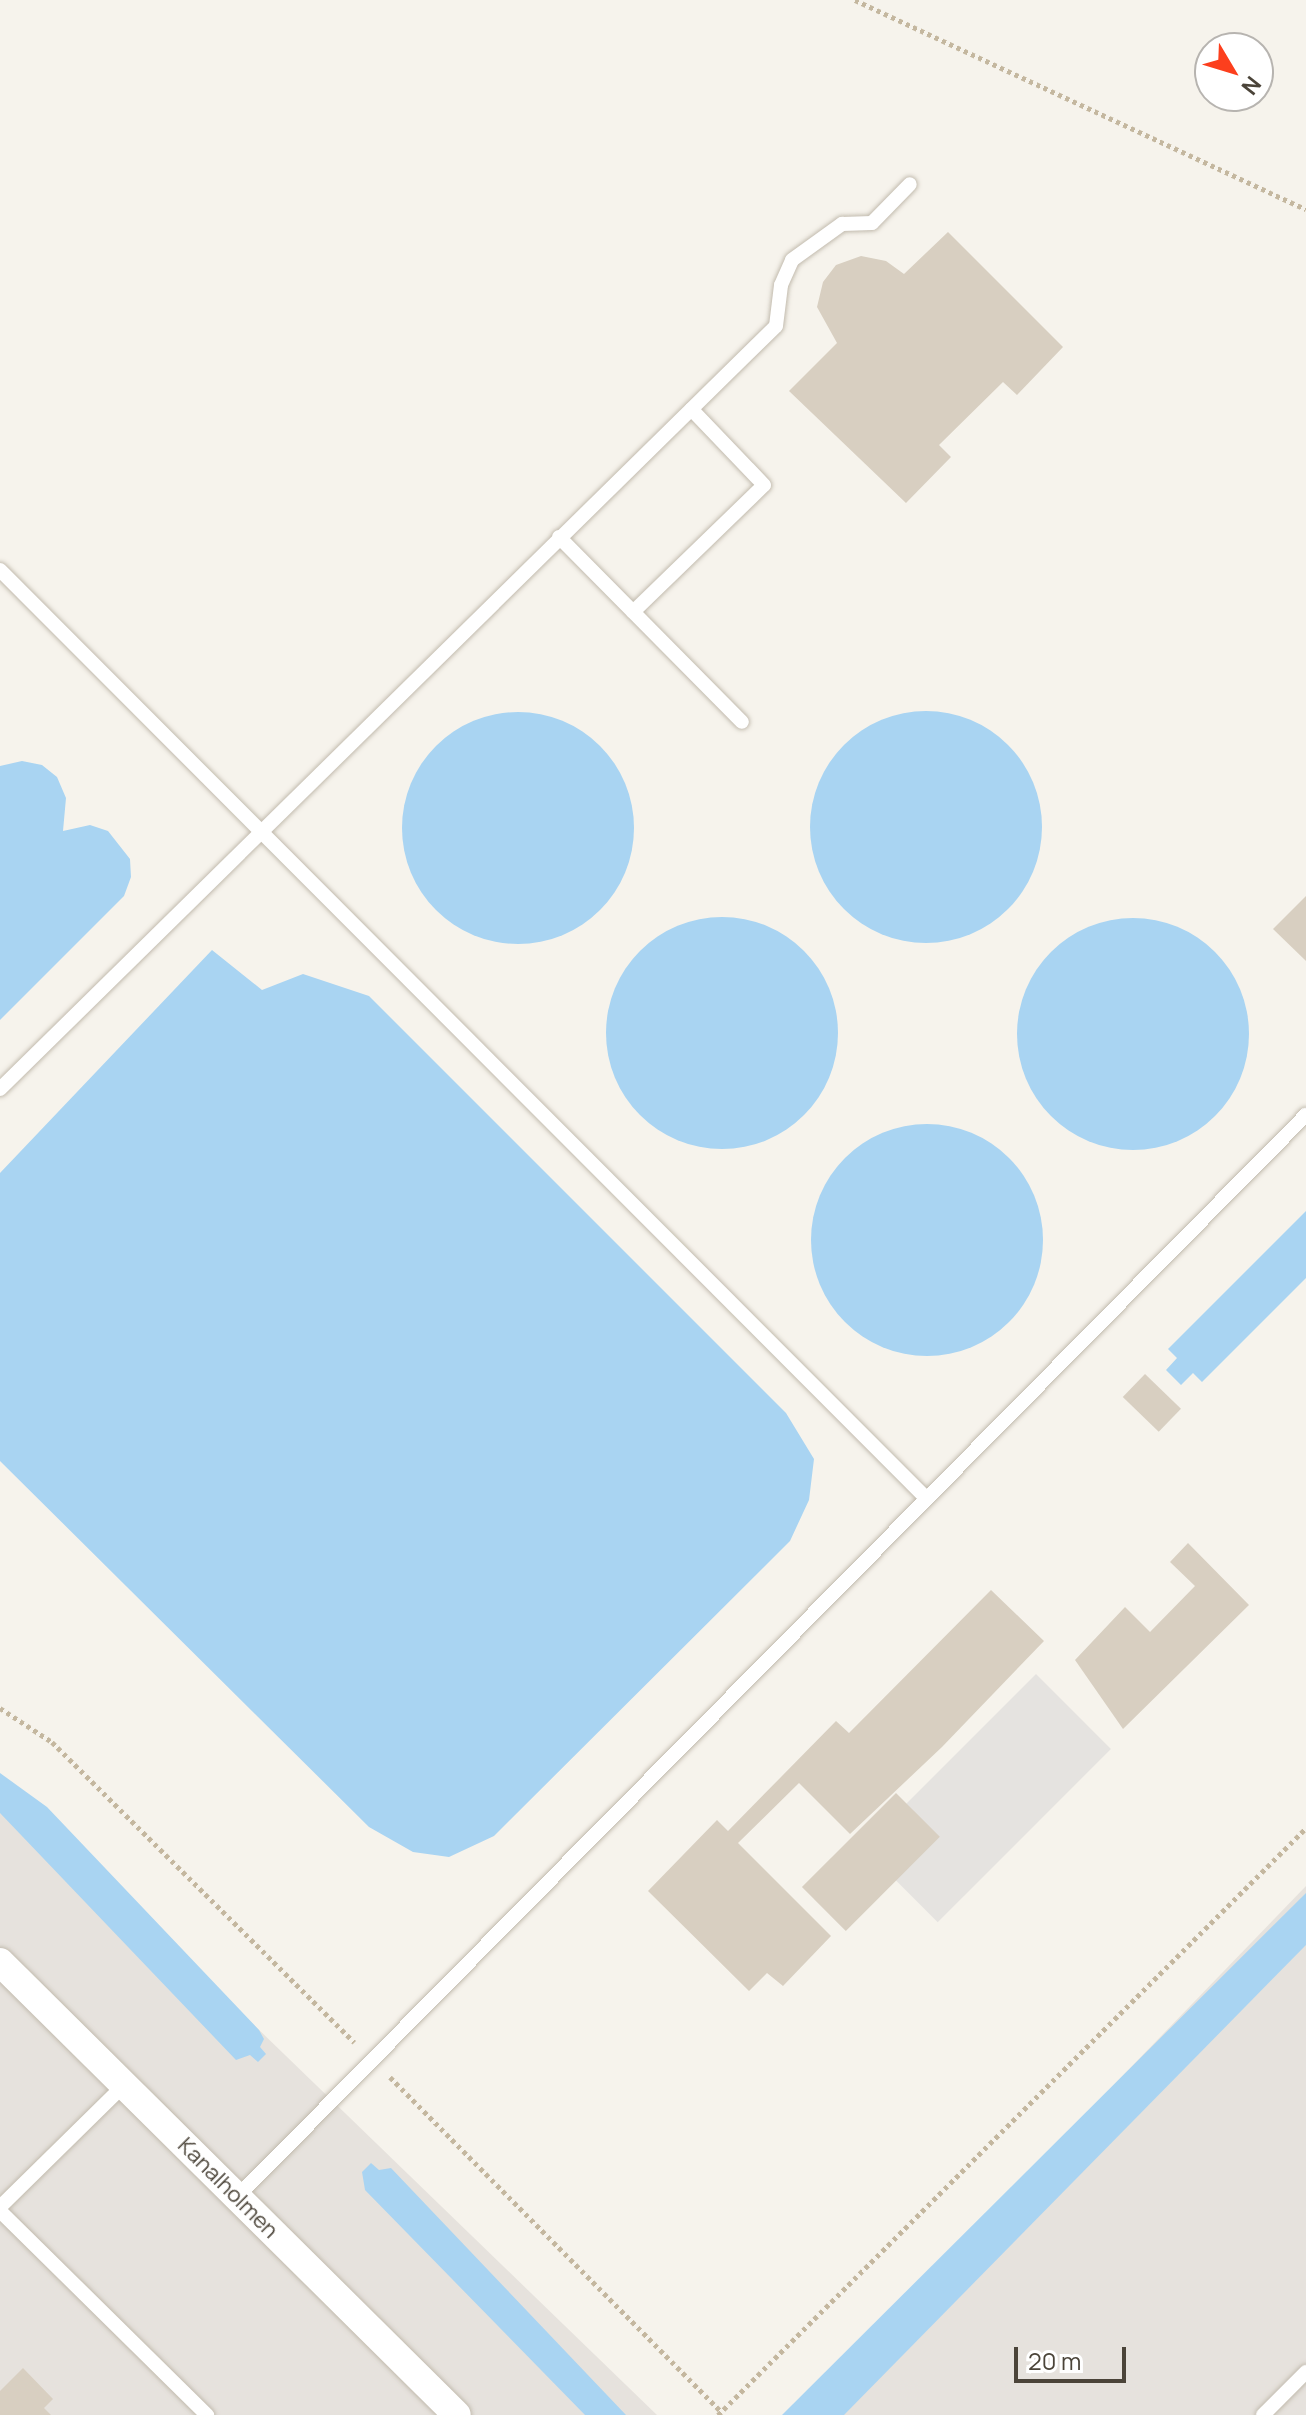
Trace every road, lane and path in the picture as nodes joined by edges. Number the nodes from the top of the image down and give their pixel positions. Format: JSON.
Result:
{"nodes":[{"id":1,"x":855,"y":0,"type":"edge"},
{"id":2,"x":910,"y":184,"type":"dead end"},
{"id":3,"x":1306,"y":209,"type":"edge"},
{"id":4,"x":691,"y":409,"type":"junction"},
{"id":5,"x":559,"y":537,"type":"junction"},
{"id":6,"x":0,"y":570,"type":"edge"},
{"id":7,"x":633,"y":612,"type":"junction"},
{"id":8,"x":742,"y":722,"type":"dead end"},
{"id":9,"x":257,"y":831,"type":"junction"},
{"id":10,"x":0,"y":1089,"type":"edge"},
{"id":11,"x":1306,"y":1115,"type":"edge"},
{"id":12,"x":925,"y":1497,"type":"junction"},
{"id":13,"x":1306,"y":1828,"type":"edge"},
{"id":14,"x":0,"y":1962,"type":"edge"},
{"id":15,"x":124,"y":2085,"type":"junction"},
{"id":16,"x":237,"y":2197,"type":"junction"},
{"id":17,"x":0,"y":2209,"type":"edge"},
{"id":18,"x":1306,"y":2372,"type":"edge"},
{"id":19,"x":207,"y":2415,"type":"edge"},
{"id":20,"x":457,"y":2415,"type":"edge"},
{"id":21,"x":718,"y":2415,"type":"edge"},
{"id":22,"x":1263,"y":2415,"type":"edge"}],
"edges":[{"from":1,"to":3,"type":"path"},
{"from":2,"to":4,"type":"lane"},
{"from":4,"to":5,"type":"lane"},
{"from":4,"to":7,"type":"lane"},
{"from":5,"to":7,"type":"lane"},
{"from":5,"to":9,"type":"lane"},
{"from":6,"to":9,"type":"lane"},
{"from":7,"to":8,"type":"lane"},
{"from":9,"to":10,"type":"lane"},
{"from":9,"to":12,"type":"lane"},
{"from":11,"to":12,"type":"lane"},
{"from":12,"to":16,"type":"lane"},
{"from":13,"to":21,"type":"path"},
{"from":14,"to":15,"type":"street","name":"Kanalholmen"},
{"from":15,"to":16,"type":"street","name":"Kanalholmen"},
{"from":15,"to":17,"type":"lane"},
{"from":16,"to":20,"type":"street","name":"Kanalholmen"},
{"from":17,"to":19,"type":"lane"},
{"from":18,"to":22,"type":"lane"}]}
